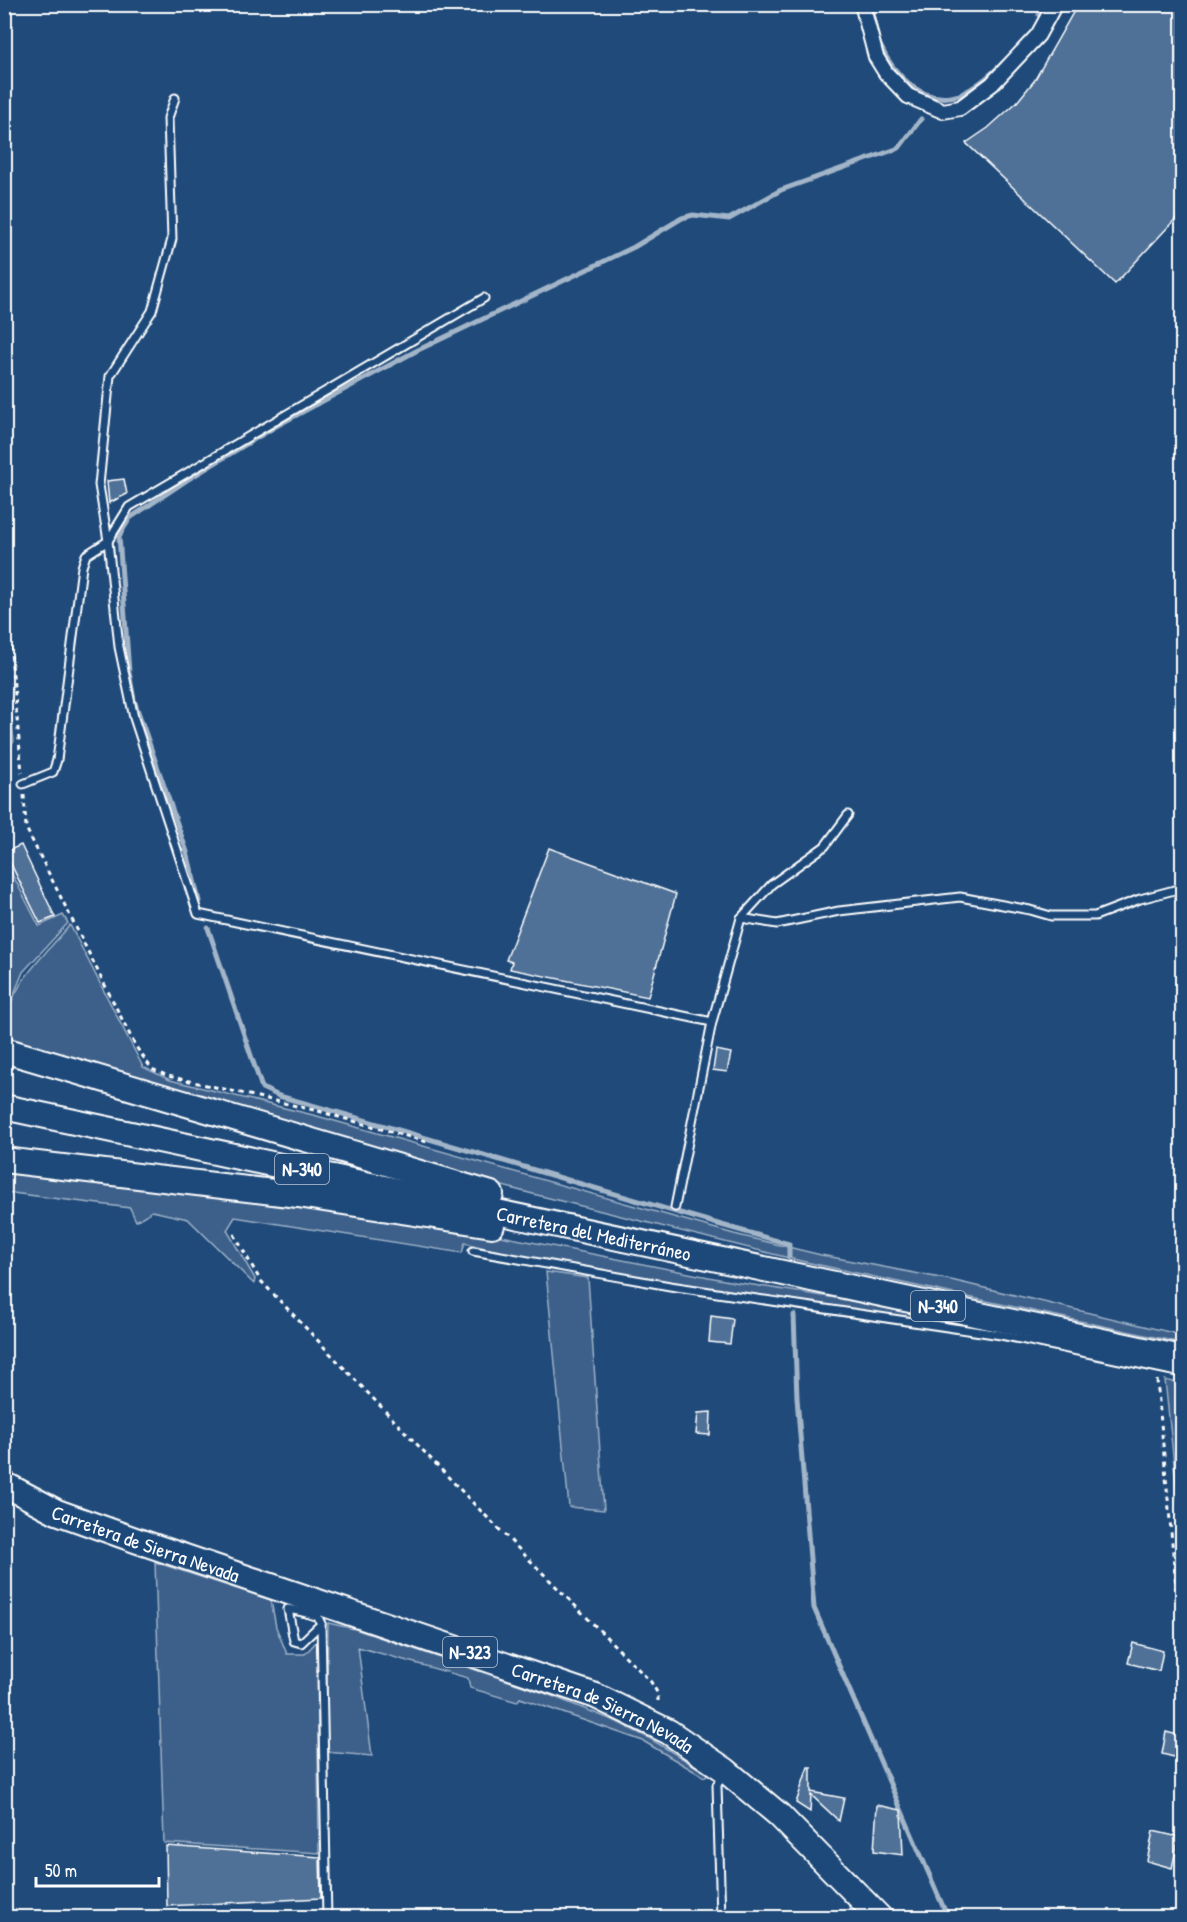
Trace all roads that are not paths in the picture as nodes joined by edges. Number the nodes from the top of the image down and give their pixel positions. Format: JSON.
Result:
{"nodes":[{"id":1,"x":862,"y":4,"type":"edge"},
{"id":2,"x":1055,"y":4,"type":"edge"},
{"id":3,"x":175,"y":98,"type":"dead end"},
{"id":4,"x":484,"y":298,"type":"dead end"},
{"id":5,"x":108,"y":542,"type":"junction"},
{"id":6,"x":23,"y":784,"type":"road end"},
{"id":7,"x":848,"y":815,"type":"dead end"},
{"id":8,"x":1182,"y":888,"type":"edge"},
{"id":9,"x":741,"y":918,"type":"junction"},
{"id":10,"x":712,"y":1022,"type":"junction"},
{"id":11,"x":7,"y":1049,"type":"edge"},
{"id":12,"x":4,"y":1107,"type":"edge"},
{"id":13,"x":4,"y":1160,"type":"edge"},
{"id":14,"x":675,"y":1207,"type":"dead end"},
{"id":15,"x":599,"y":1233,"type":"junction"},
{"id":16,"x":473,"y":1251,"type":"dead end"},
{"id":17,"x":694,"y":1253,"type":"junction"},
{"id":18,"x":1182,"y":1358,"type":"edge"},
{"id":19,"x":1182,"y":1373,"type":"edge"},
{"id":20,"x":4,"y":1484,"type":"edge"},
{"id":21,"x":304,"y":1604,"type":"junction"},
{"id":22,"x":321,"y":1624,"type":"junction"},
{"id":23,"x":725,"y":1770,"type":"junction"},
{"id":24,"x":327,"y":1917,"type":"edge"},
{"id":25,"x":721,"y":1917,"type":"edge"},
{"id":26,"x":880,"y":1917,"type":"edge"}],
"edges":[{"from":1,"to":2,"type":"street"},
{"from":3,"to":5,"type":"lane"},
{"from":4,"to":5,"type":"lane"},
{"from":5,"to":6,"type":"lane"},
{"from":5,"to":10,"type":"lane"},
{"from":7,"to":9,"type":"lane"},
{"from":8,"to":9,"type":"lane"},
{"from":9,"to":10,"type":"lane"},
{"from":10,"to":14,"type":"lane"},
{"from":11,"to":17,"type":"highway"},
{"from":12,"to":15,"type":"highway","name":"Carretera del Mediterráneo","number":"N-340"},
{"from":13,"to":15,"type":"highway"},
{"from":15,"to":17,"type":"highway","name":"Carretera del Mediterráneo","number":"N-340"},
{"from":16,"to":19,"type":"lane"},
{"from":17,"to":18,"type":"highway","name":"Carretera del Mediterráneo","number":"N-340"},
{"from":20,"to":21,"type":"highway","name":"Carretera de Sierra Nevada","number":"N-323"},
{"from":21,"to":22,"type":"lane"},
{"from":21,"to":22,"type":"lane"},
{"from":21,"to":23,"type":"highway","name":"Carretera de Sierra Nevada","number":"N-323"},
{"from":22,"to":24,"type":"lane"},
{"from":23,"to":25,"type":"lane"},
{"from":23,"to":26,"type":"highway","name":"Carretera de Sierra Nevada","number":"N-323"}]}
